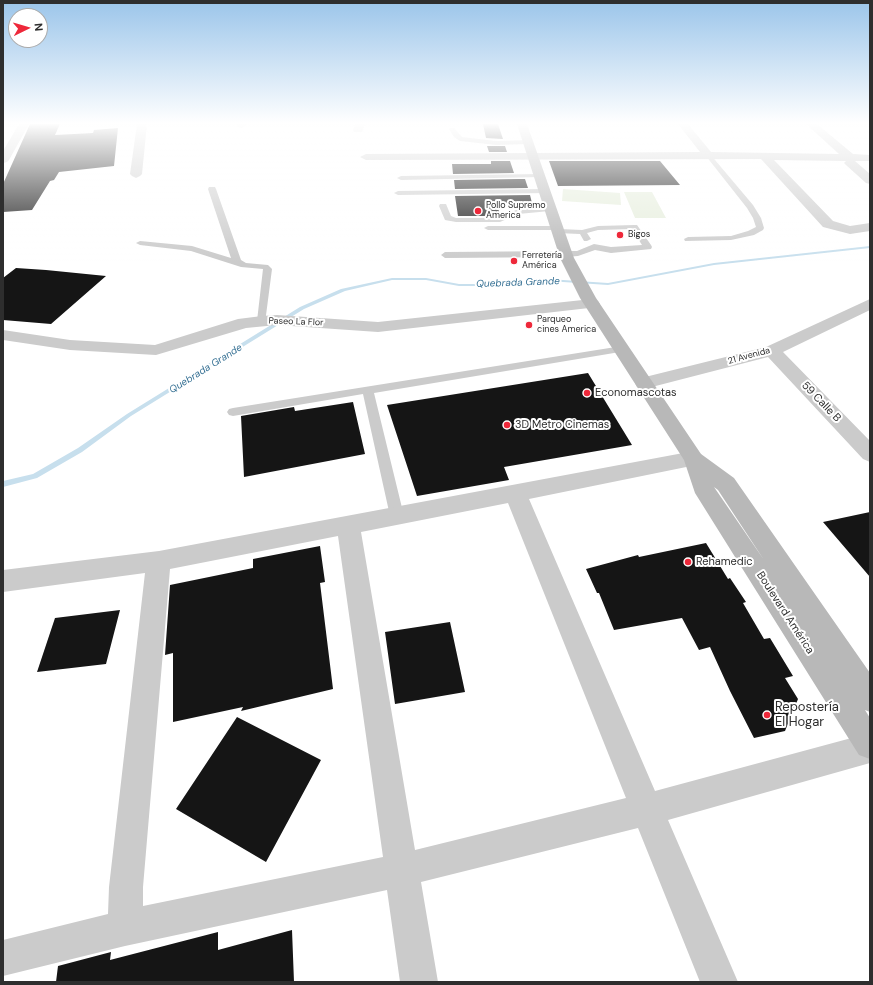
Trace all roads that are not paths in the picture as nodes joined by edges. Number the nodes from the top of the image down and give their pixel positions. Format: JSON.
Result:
{"nodes":[{"id":1,"x":136,"y":170,"type":"edge"},
{"id":2,"x":537,"y":170,"type":"edge"},
{"id":3,"x":720,"y":170,"type":"edge"},
{"id":4,"x":777,"y":170,"type":"edge"},
{"id":5,"x":859,"y":170,"type":"edge"},
{"id":6,"x":136,"y":174,"type":"dead end"},
{"id":7,"x":539,"y":176,"type":"junction"},
{"id":8,"x":401,"y":178,"type":"dead end"},
{"id":9,"x":870,"y":180,"type":"edge"},
{"id":10,"x":212,"y":189,"type":"dead end"},
{"id":11,"x":544,"y":191,"type":"junction"},
{"id":12,"x":398,"y":193,"type":"dead end"},
{"id":13,"x":444,"y":206,"type":"dead end"},
{"id":14,"x":550,"y":209,"type":"junction"},
{"id":15,"x":870,"y":227,"type":"edge"},
{"id":16,"x":456,"y":228,"type":"dead end"},
{"id":17,"x":557,"y":229,"type":"junction"},
{"id":18,"x":582,"y":232,"type":"junction"},
{"id":19,"x":688,"y":239,"type":"dead end"},
{"id":20,"x":140,"y":243,"type":"dead end"},
{"id":21,"x":592,"y":248,"type":"junction"},
{"id":22,"x":445,"y":255,"type":"dead end"},
{"id":23,"x":566,"y":256,"type":"junction"},
{"id":24,"x":237,"y":262,"type":"junction"},
{"id":25,"x":590,"y":301,"type":"junction"},
{"id":26,"x":867,"y":308,"type":"edge"},
{"id":27,"x":269,"y":320,"type":"junction"},
{"id":28,"x":3,"y":335,"type":"edge"},
{"id":29,"x":622,"y":350,"type":"junction"},
{"id":30,"x":772,"y":351,"type":"junction"},
{"id":31,"x":644,"y":383,"type":"junction"},
{"id":32,"x":368,"y":390,"type":"junction"},
{"id":33,"x":233,"y":412,"type":"dead end"},
{"id":34,"x":870,"y":454,"type":"edge"},
{"id":35,"x":694,"y":459,"type":"junction"},
{"id":36,"x":515,"y":493,"type":"junction"},
{"id":37,"x":397,"y":516,"type":"junction"},
{"id":38,"x":348,"y":525,"type":"junction"},
{"id":39,"x":159,"y":561,"type":"junction"},
{"id":40,"x":3,"y":581,"type":"edge"},
{"id":41,"x":870,"y":698,"type":"edge"},
{"id":42,"x":870,"y":744,"type":"edge"},
{"id":43,"x":870,"y":748,"type":"edge"},
{"id":44,"x":648,"y":809,"type":"junction"},
{"id":45,"x":401,"y":870,"type":"junction"},
{"id":46,"x":125,"y":928,"type":"junction"},
{"id":47,"x":3,"y":958,"type":"edge"},
{"id":48,"x":419,"y":982,"type":"edge"},
{"id":49,"x":719,"y":982,"type":"edge"}],
"edges":[{"from":1,"to":6,"type":"street"},
{"from":2,"to":7,"type":"main road","name":"Boulevard América"},
{"from":3,"to":19,"type":"lane"},
{"from":4,"to":15,"type":"street"},
{"from":5,"to":9,"type":"street"},
{"from":7,"to":8,"type":"lane"},
{"from":7,"to":11,"type":"main road","name":"Boulevard América"},
{"from":10,"to":24,"type":"lane"},
{"from":11,"to":12,"type":"lane"},
{"from":11,"to":14,"type":"main road","name":"Boulevard América"},
{"from":13,"to":14,"type":"lane"},
{"from":14,"to":17,"type":"main road","name":"Boulevard América"},
{"from":16,"to":17,"type":"lane"},
{"from":17,"to":18,"type":"lane"},
{"from":17,"to":23,"type":"main road","name":"Boulevard América"},
{"from":18,"to":21,"type":"lane"},
{"from":18,"to":21,"type":"lane"},
{"from":20,"to":24,"type":"lane"},
{"from":21,"to":23,"type":"lane"},
{"from":22,"to":23,"type":"lane"},
{"from":23,"to":25,"type":"main road","name":"Boulevard América"},
{"from":24,"to":27,"type":"lane"},
{"from":25,"to":27,"type":"street","name":"Paseo La Flor"},
{"from":25,"to":29,"type":"main road","name":"Boulevard América"},
{"from":26,"to":30,"type":"street","name":"21 Avenida"},
{"from":27,"to":28,"type":"street","name":"Paseo La Flor"},
{"from":29,"to":31,"type":"main road","name":"Boulevard América"},
{"from":29,"to":32,"type":"lane"},
{"from":30,"to":31,"type":"street","name":"21 Avenida"},
{"from":30,"to":34,"type":"street","name":"59 Calle B"},
{"from":31,"to":35,"type":"main road","name":"Boulevard América"},
{"from":32,"to":33,"type":"lane"},
{"from":32,"to":37,"type":"lane"},
{"from":35,"to":36,"type":"street"},
{"from":35,"to":41,"type":"main road","name":"Boulevard América"},
{"from":35,"to":42,"type":"main road","name":"Boulevard América"},
{"from":36,"to":37,"type":"street"},
{"from":36,"to":44,"type":"street"},
{"from":37,"to":38,"type":"street"},
{"from":38,"to":39,"type":"street"},
{"from":38,"to":45,"type":"street"},
{"from":39,"to":40,"type":"street"},
{"from":39,"to":46,"type":"street"},
{"from":43,"to":44,"type":"street"},
{"from":44,"to":45,"type":"street"},
{"from":44,"to":49,"type":"street"},
{"from":45,"to":46,"type":"street"},
{"from":45,"to":48,"type":"street"},
{"from":46,"to":47,"type":"street"}]}
